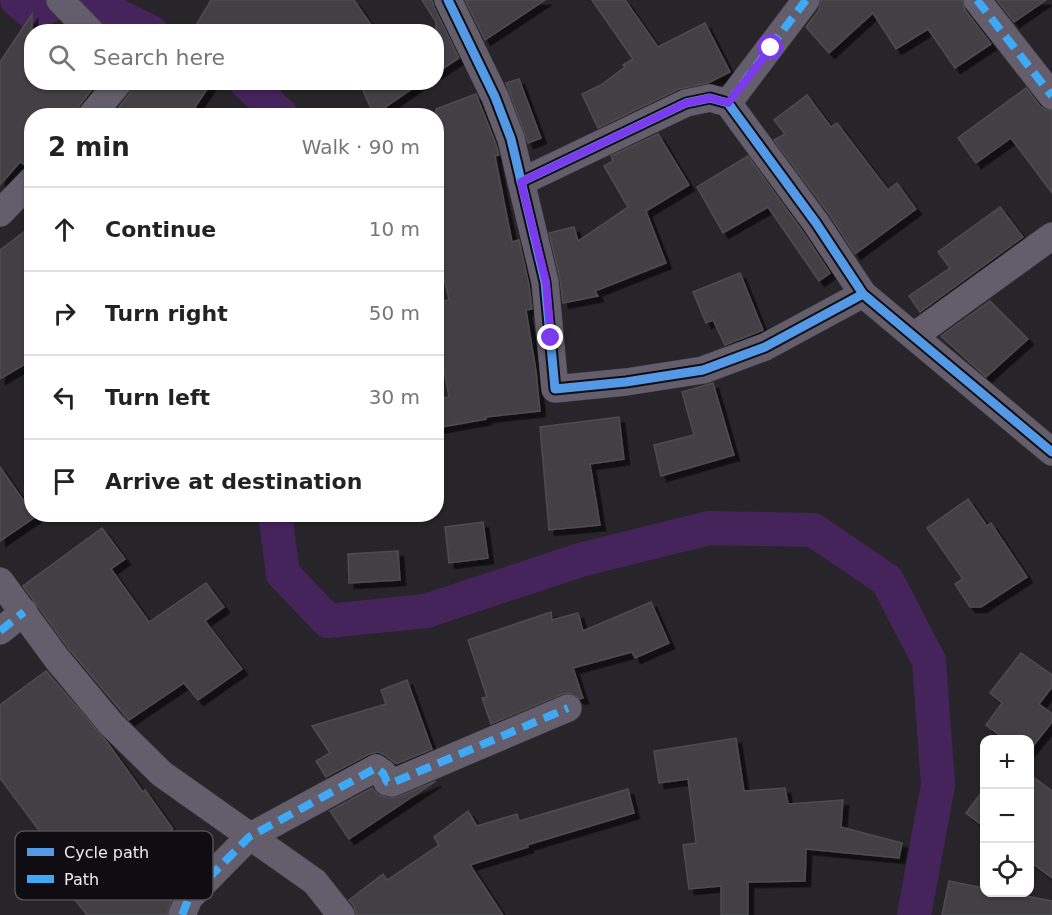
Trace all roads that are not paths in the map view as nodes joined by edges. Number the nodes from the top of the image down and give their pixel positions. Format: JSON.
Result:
{"nodes":[{"id":1,"x":60,"y":0,"type":"edge"},
{"id":2,"x":448,"y":0,"type":"edge"},
{"id":3,"x":807,"y":0,"type":"edge"},
{"id":4,"x":978,"y":0,"type":"edge"},
{"id":5,"x":83,"y":24,"type":"edge"},
{"id":6,"x":112,"y":90,"type":"edge"},
{"id":7,"x":1052,"y":96,"type":"edge"},
{"id":8,"x":728,"y":103,"type":"junction"},
{"id":9,"x":98,"y":108,"type":"edge"},
{"id":10,"x":521,"y":182,"type":"junction"},
{"id":11,"x":24,"y":188,"type":"edge"},
{"id":12,"x":0,"y":213,"type":"edge"},
{"id":13,"x":1052,"y":236,"type":"edge"},
{"id":14,"x":863,"y":294,"type":"junction"},
{"id":15,"x":914,"y":336,"type":"junction"},
{"id":16,"x":1052,"y":452,"type":"edge"},
{"id":17,"x":0,"y":581,"type":"edge"},
{"id":18,"x":24,"y":612,"type":"junction"},
{"id":19,"x":0,"y":631,"type":"edge"},
{"id":20,"x":568,"y":708,"type":"dead end"},
{"id":21,"x":249,"y":837,"type":"junction"},
{"id":22,"x":213,"y":874,"type":"edge"},
{"id":23,"x":188,"y":900,"type":"edge"},
{"id":24,"x":182,"y":915,"type":"edge"},
{"id":25,"x":341,"y":915,"type":"edge"}],
"edges":[{"from":1,"to":5,"type":"street"},
{"from":2,"to":10,"type":"street"},
{"from":3,"to":8,"type":"street"},
{"from":4,"to":7,"type":"street"},
{"from":6,"to":9,"type":"street"},
{"from":8,"to":10,"type":"street"},
{"from":8,"to":14,"type":"street"},
{"from":10,"to":14,"type":"street"},
{"from":11,"to":12,"type":"street"},
{"from":13,"to":15,"type":"street"},
{"from":14,"to":15,"type":"street"},
{"from":15,"to":16,"type":"street"},
{"from":17,"to":18,"type":"street"},
{"from":18,"to":19,"type":"street"},
{"from":18,"to":21,"type":"street"},
{"from":20,"to":21,"type":"street"},
{"from":21,"to":22,"type":"street"},
{"from":21,"to":25,"type":"street"},
{"from":23,"to":24,"type":"street"}]}
